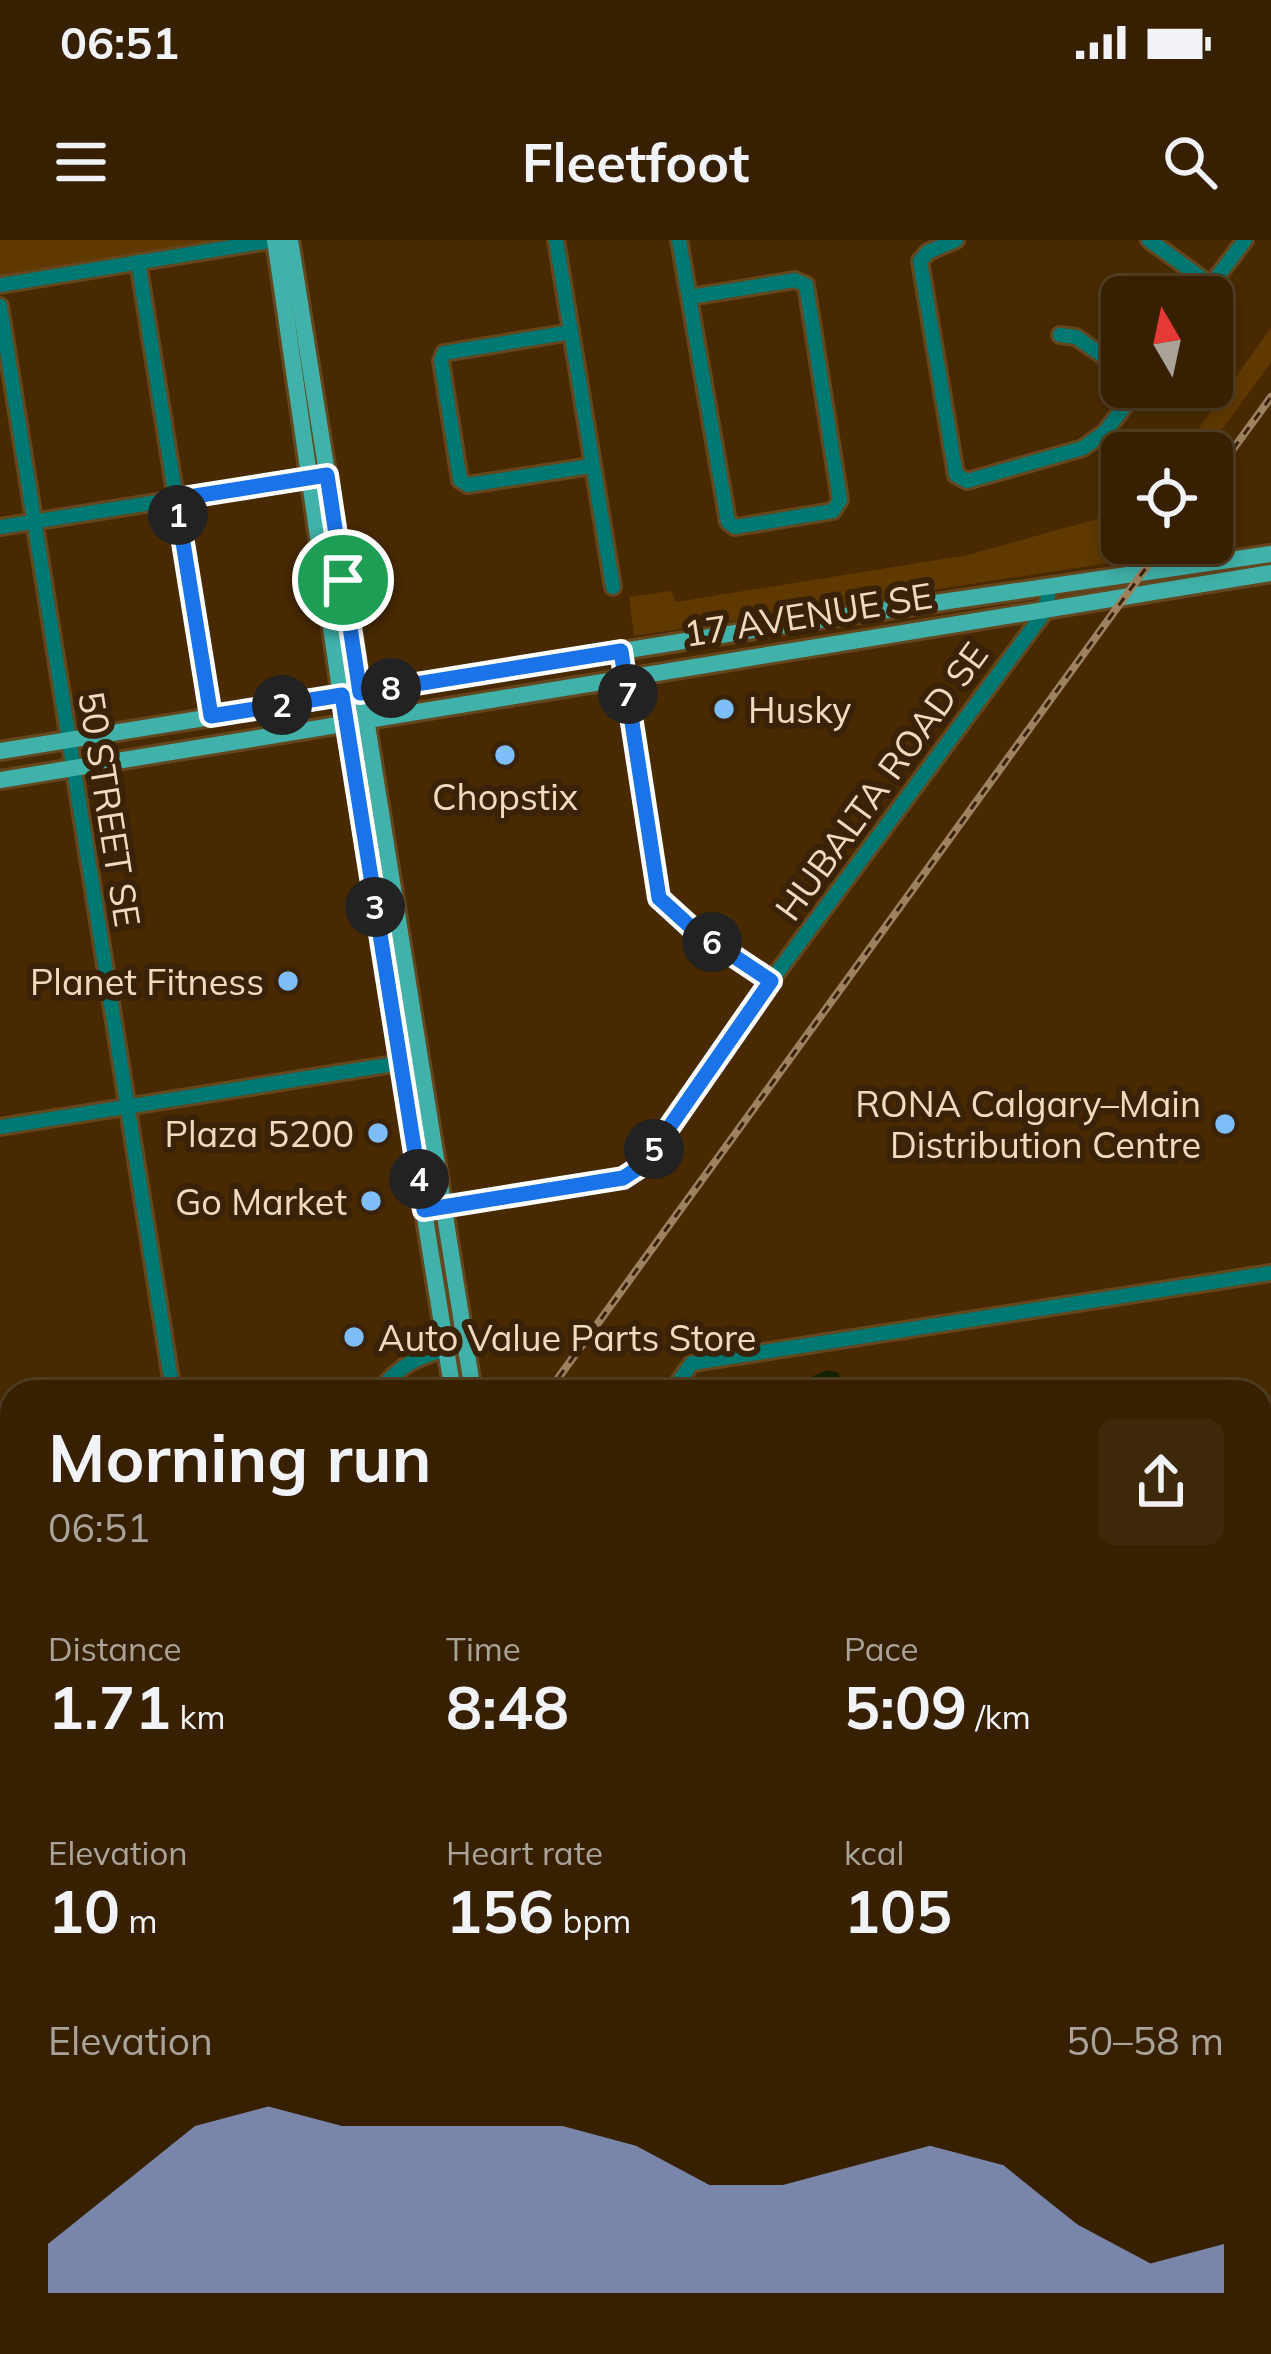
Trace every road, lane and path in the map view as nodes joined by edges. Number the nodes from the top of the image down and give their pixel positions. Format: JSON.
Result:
{"nodes":[{"id":1,"x":275,"y":240,"type":"edge"},
{"id":2,"x":290,"y":240,"type":"edge"},
{"id":3,"x":556,"y":240,"type":"edge"},
{"id":4,"x":679,"y":240,"type":"edge"},
{"id":5,"x":956,"y":240,"type":"edge"},
{"id":6,"x":1149,"y":240,"type":"edge"},
{"id":7,"x":1245,"y":240,"type":"edge"},
{"id":8,"x":138,"y":262,"type":"junction"},
{"id":9,"x":1189,"y":276,"type":"edge"},
{"id":10,"x":1217,"y":276,"type":"edge"},
{"id":11,"x":0,"y":285,"type":"edge"},
{"id":12,"x":690,"y":297,"type":"junction"},
{"id":13,"x":0,"y":306,"type":"edge"},
{"id":14,"x":571,"y":332,"type":"junction"},
{"id":15,"x":1060,"y":335,"type":"dead end"},
{"id":16,"x":1101,"y":355,"type":"edge"},
{"id":17,"x":1123,"y":408,"type":"edge"},
{"id":18,"x":591,"y":466,"type":"junction"},
{"id":19,"x":319,"y":476,"type":"junction"},
{"id":20,"x":176,"y":499,"type":"junction"},
{"id":21,"x":34,"y":521,"type":"junction"},
{"id":22,"x":0,"y":527,"type":"edge"},
{"id":23,"x":1271,"y":554,"type":"edge"},
{"id":24,"x":1271,"y":573,"type":"edge"},
{"id":25,"x":613,"y":587,"type":"dead end"},
{"id":26,"x":1049,"y":588,"type":"junction"},
{"id":27,"x":1046,"y":610,"type":"junction"},
{"id":28,"x":621,"y":651,"type":"junction"},
{"id":29,"x":625,"y":678,"type":"junction"},
{"id":30,"x":351,"y":694,"type":"junction"},
{"id":31,"x":211,"y":716,"type":"junction"},
{"id":32,"x":356,"y":723,"type":"junction"},
{"id":33,"x":68,"y":740,"type":"junction"},
{"id":34,"x":0,"y":751,"type":"edge"},
{"id":35,"x":73,"y":768,"type":"junction"},
{"id":36,"x":0,"y":779,"type":"edge"},
{"id":37,"x":771,"y":981,"type":"junction"},
{"id":38,"x":410,"y":1062,"type":"junction"},
{"id":39,"x":126,"y":1107,"type":"junction"},
{"id":40,"x":0,"y":1127,"type":"edge"},
{"id":41,"x":445,"y":1207,"type":"junction"},
{"id":42,"x":424,"y":1210,"type":"junction"},
{"id":43,"x":1271,"y":1274,"type":"edge"},
{"id":44,"x":467,"y":1346,"type":"junction"},
{"id":45,"x":447,"y":1349,"type":"junction"},
{"id":46,"x":171,"y":1380,"type":"edge"},
{"id":47,"x":388,"y":1380,"type":"edge"},
{"id":48,"x":451,"y":1380,"type":"edge"},
{"id":49,"x":471,"y":1380,"type":"edge"},
{"id":50,"x":680,"y":1380,"type":"edge"}],
"edges":[{"from":1,"to":8,"type":"street"},
{"from":1,"to":19,"type":"main road"},
{"from":2,"to":19,"type":"main road"},
{"from":3,"to":14,"type":"street"},
{"from":4,"to":12,"type":"street"},
{"from":5,"to":17,"type":"street"},
{"from":6,"to":9,"type":"street"},
{"from":7,"to":10,"type":"street"},
{"from":8,"to":11,"type":"street"},
{"from":8,"to":20,"type":"street"},
{"from":12,"to":12,"type":"street"},
{"from":13,"to":21,"type":"street","name":"50 STREET SE"},
{"from":14,"to":18,"type":"street"},
{"from":14,"to":18,"type":"street"},
{"from":15,"to":16,"type":"street"},
{"from":18,"to":25,"type":"street"},
{"from":19,"to":20,"type":"street"},
{"from":19,"to":30,"type":"main road"},
{"from":20,"to":21,"type":"street"},
{"from":20,"to":31,"type":"street"},
{"from":21,"to":22,"type":"street"},
{"from":21,"to":33,"type":"street","name":"50 STREET SE"},
{"from":23,"to":26,"type":"main road","name":"17 AVENUE SE"},
{"from":24,"to":27,"type":"main road","name":"17 AVENUE SE"},
{"from":26,"to":27,"type":"street","name":"HUBALTA ROAD SE"},
{"from":26,"to":28,"type":"main road","name":"17 AVENUE SE"},
{"from":27,"to":29,"type":"main road","name":"17 AVENUE SE"},
{"from":27,"to":37,"type":"street","name":"HUBALTA ROAD SE"},
{"from":28,"to":29,"type":"street"},
{"from":28,"to":30,"type":"main road","name":"17 AVENUE SE"},
{"from":29,"to":32,"type":"main road","name":"17 AVENUE SE"},
{"from":29,"to":37,"type":"street"},
{"from":30,"to":31,"type":"main road","name":"17 AVENUE SE"},
{"from":30,"to":32,"type":"main road"},
{"from":31,"to":33,"type":"main road","name":"17 AVENUE SE"},
{"from":32,"to":35,"type":"main road","name":"17 AVENUE SE"},
{"from":32,"to":38,"type":"main road"},
{"from":33,"to":34,"type":"main road","name":"17 AVENUE SE"},
{"from":33,"to":35,"type":"street","name":"50 STREET SE"},
{"from":35,"to":36,"type":"main road","name":"17 AVENUE SE"},
{"from":35,"to":39,"type":"street","name":"50 STREET SE"},
{"from":37,"to":41,"type":"street","name":"HUBALTA ROAD SE"},
{"from":38,"to":39,"type":"street"},
{"from":38,"to":41,"type":"main road"},
{"from":38,"to":42,"type":"main road"},
{"from":39,"to":40,"type":"street"},
{"from":39,"to":46,"type":"street","name":"50 STREET SE"},
{"from":41,"to":42,"type":"street"},
{"from":41,"to":44,"type":"main road"},
{"from":42,"to":45,"type":"main road"},
{"from":43,"to":50,"type":"street"},
{"from":44,"to":45,"type":"street"},
{"from":44,"to":49,"type":"main road"},
{"from":45,"to":47,"type":"street"},
{"from":45,"to":48,"type":"main road"}]}
